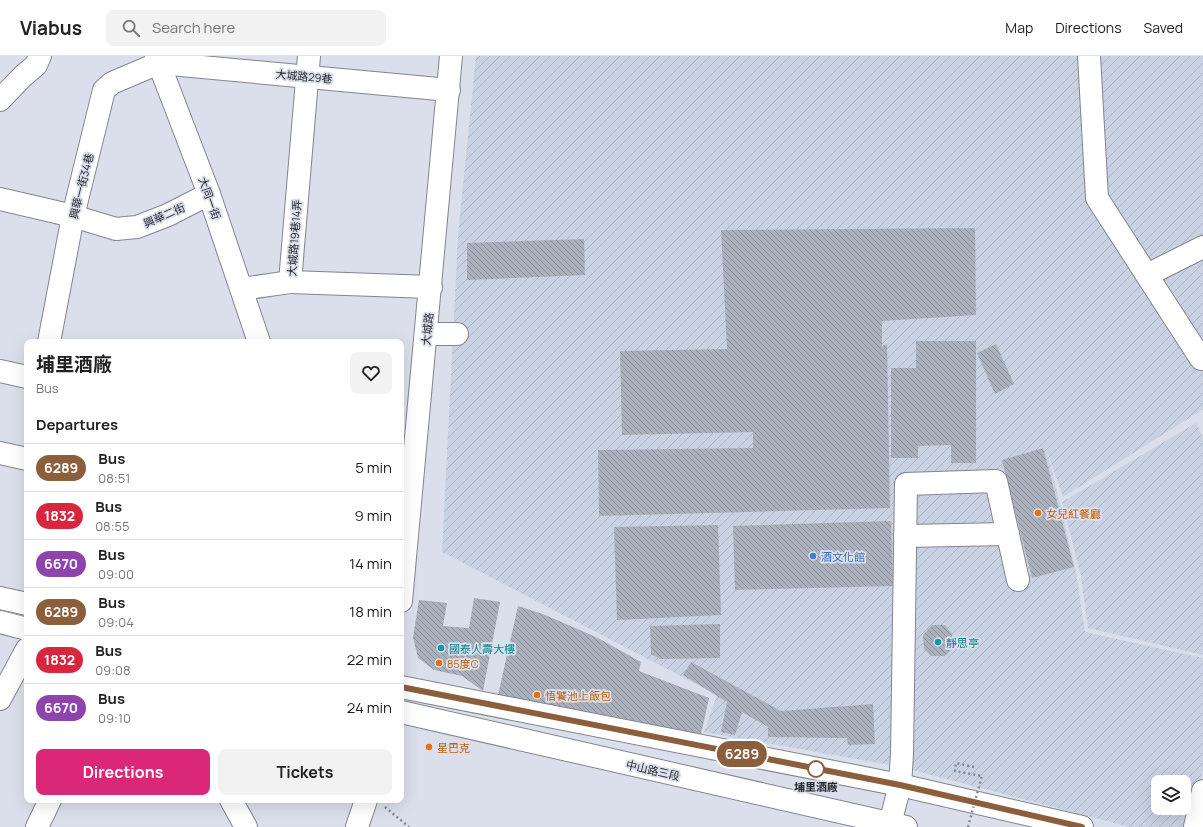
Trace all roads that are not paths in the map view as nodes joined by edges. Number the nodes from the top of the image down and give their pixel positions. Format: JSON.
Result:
{"nodes":[{"id":1,"x":40,"y":56,"type":"edge"},
{"id":2,"x":451,"y":56,"type":"edge"},
{"id":3,"x":1089,"y":56,"type":"edge"},
{"id":4,"x":157,"y":60,"type":"edge"},
{"id":5,"x":308,"y":66,"type":"edge"},
{"id":6,"x":449,"y":90,"type":"junction"},
{"id":7,"x":0,"y":100,"type":"edge"},
{"id":8,"x":209,"y":194,"type":"junction"},
{"id":9,"x":0,"y":199,"type":"edge"},
{"id":10,"x":73,"y":216,"type":"junction"},
{"id":11,"x":1203,"y":247,"type":"edge"},
{"id":12,"x":1147,"y":275,"type":"junction"},
{"id":13,"x":290,"y":282,"type":"junction"},
{"id":14,"x":431,"y":287,"type":"junction"},
{"id":15,"x":242,"y":289,"type":"junction"},
{"id":16,"x":426,"y":334,"type":"junction"},
{"id":17,"x":457,"y":334,"type":"dead end"},
{"id":18,"x":49,"y":339,"type":"edge"},
{"id":19,"x":258,"y":339,"type":"edge"},
{"id":20,"x":1203,"y":358,"type":"edge"},
{"id":21,"x":0,"y":371,"type":"edge"},
{"id":22,"x":24,"y":376,"type":"edge"},
{"id":23,"x":0,"y":453,"type":"edge"},
{"id":24,"x":24,"y":458,"type":"edge"},
{"id":25,"x":404,"y":533,"type":"edge"},
{"id":26,"x":1008,"y":534,"type":"junction"},
{"id":27,"x":905,"y":536,"type":"junction"},
{"id":28,"x":1018,"y":580,"type":"dead end"},
{"id":29,"x":0,"y":598,"type":"edge"},
{"id":30,"x":24,"y":603,"type":"edge"},
{"id":31,"x":0,"y":622,"type":"edge"},
{"id":32,"x":24,"y":628,"type":"edge"},
{"id":33,"x":24,"y":655,"type":"edge"},
{"id":34,"x":404,"y":687,"type":"edge"},
{"id":35,"x":0,"y":699,"type":"edge"},
{"id":36,"x":404,"y":713,"type":"edge"},
{"id":37,"x":900,"y":785,"type":"junction"},
{"id":38,"x":1203,"y":791,"type":"edge"},
{"id":39,"x":49,"y":803,"type":"edge"},
{"id":40,"x":234,"y":803,"type":"edge"},
{"id":41,"x":373,"y":803,"type":"edge"},
{"id":42,"x":898,"y":825,"type":"edge"},
{"id":43,"x":37,"y":827,"type":"edge"},
{"id":44,"x":246,"y":827,"type":"edge"},
{"id":45,"x":357,"y":827,"type":"edge"},
{"id":46,"x":1082,"y":827,"type":"edge"},
{"id":47,"x":1195,"y":827,"type":"edge"}],
"edges":[{"from":1,"to":7,"type":"street"},
{"from":2,"to":6,"type":"street","name":"大城路"},
{"from":3,"to":12,"type":"street"},
{"from":4,"to":5,"type":"street","name":"大城路29巷"},
{"from":4,"to":8,"type":"street","name":"大同一街"},
{"from":4,"to":10,"type":"street","name":"興華一街34巷"},
{"from":5,"to":6,"type":"street","name":"大城路29巷"},
{"from":5,"to":13,"type":"street","name":"大城路19巷14弄"},
{"from":6,"to":14,"type":"street","name":"大城路"},
{"from":8,"to":10,"type":"street","name":"興華二街"},
{"from":8,"to":15,"type":"street","name":"大同一街"},
{"from":9,"to":10,"type":"street","name":"興華二街"},
{"from":10,"to":18,"type":"street","name":"興華一街34巷"},
{"from":11,"to":12,"type":"street"},
{"from":12,"to":20,"type":"street"},
{"from":13,"to":14,"type":"street","name":"大城路19巷14弄"},
{"from":13,"to":15,"type":"street"},
{"from":14,"to":16,"type":"street","name":"大城路"},
{"from":15,"to":19,"type":"street","name":"大同一街"},
{"from":16,"to":17,"type":"street"},
{"from":16,"to":25,"type":"street","name":"大城路"},
{"from":21,"to":22,"type":"street"},
{"from":23,"to":24,"type":"street"},
{"from":26,"to":27,"type":"street"},
{"from":26,"to":27,"type":"street"},
{"from":26,"to":28,"type":"street"},
{"from":27,"to":37,"type":"street"},
{"from":29,"to":30,"type":"street"},
{"from":31,"to":32,"type":"street"},
{"from":33,"to":35,"type":"street"},
{"from":34,"to":37,"type":"street"},
{"from":36,"to":42,"type":"street","name":"中山路三段"},
{"from":37,"to":42,"type":"street"},
{"from":37,"to":46,"type":"street"},
{"from":38,"to":47,"type":"street"},
{"from":39,"to":43,"type":"street"},
{"from":40,"to":44,"type":"street"},
{"from":41,"to":45,"type":"street"}]}
